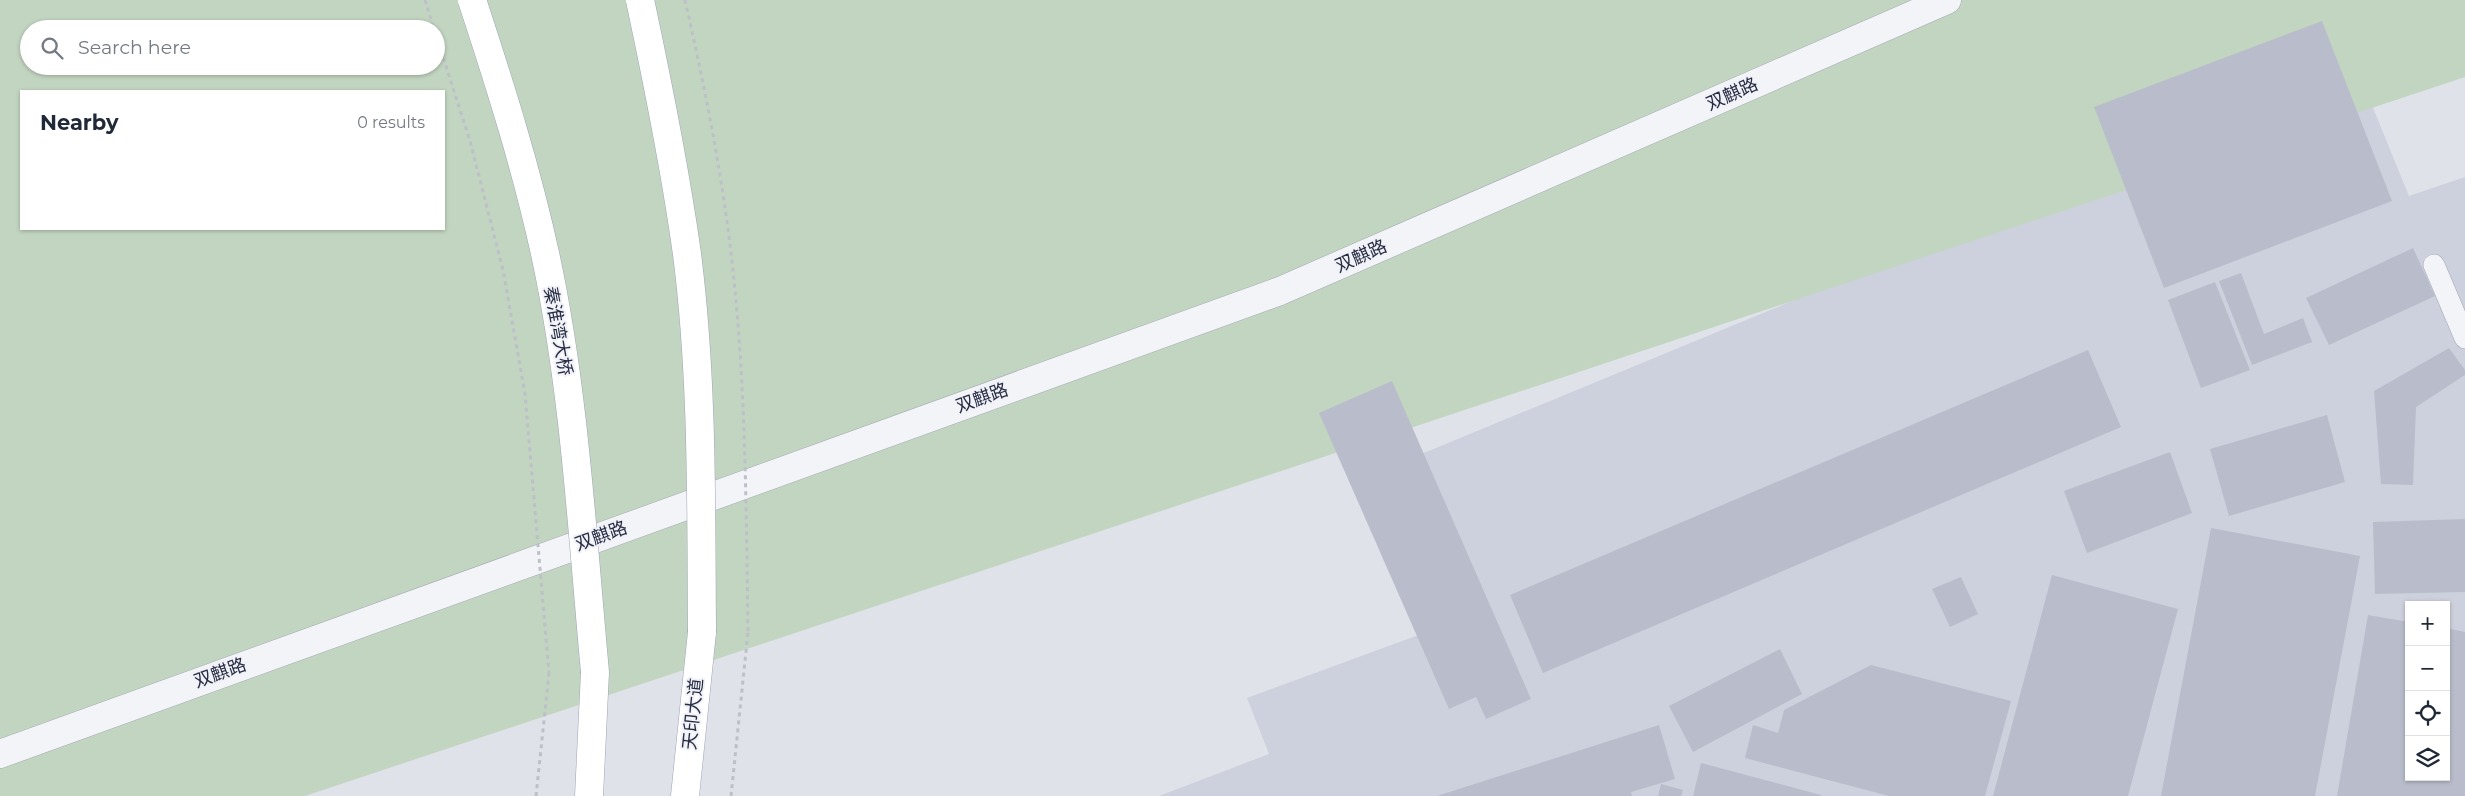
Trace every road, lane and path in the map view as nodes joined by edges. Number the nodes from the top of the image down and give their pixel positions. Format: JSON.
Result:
{"nodes":[{"id":1,"x":425,"y":0,"type":"edge"},
{"id":2,"x":472,"y":0,"type":"edge"},
{"id":3,"x":640,"y":0,"type":"edge"},
{"id":4,"x":685,"y":0,"type":"edge"},
{"id":5,"x":1947,"y":0,"type":"edge"},
{"id":6,"x":431,"y":20,"type":"edge"},
{"id":7,"x":445,"y":63,"type":"edge"},
{"id":8,"x":2434,"y":265,"type":"dead end"},
{"id":9,"x":2465,"y":338,"type":"edge"},
{"id":10,"x":0,"y":754,"type":"edge"},
{"id":11,"x":536,"y":796,"type":"edge"},
{"id":12,"x":589,"y":796,"type":"edge"},
{"id":13,"x":685,"y":796,"type":"edge"},
{"id":14,"x":731,"y":796,"type":"edge"}],
"edges":[{"from":1,"to":6,"type":"path"},
{"from":2,"to":12,"type":"main road","name":"秦淮湾大桥","bridge":true},
{"from":3,"to":13,"type":"main road","name":"天印大道","bridge":true},
{"from":4,"to":14,"type":"path","bridge":true},
{"from":5,"to":10,"type":"street","name":"双麒路"},
{"from":7,"to":11,"type":"path","bridge":true},
{"from":8,"to":9,"type":"lane"}]}
